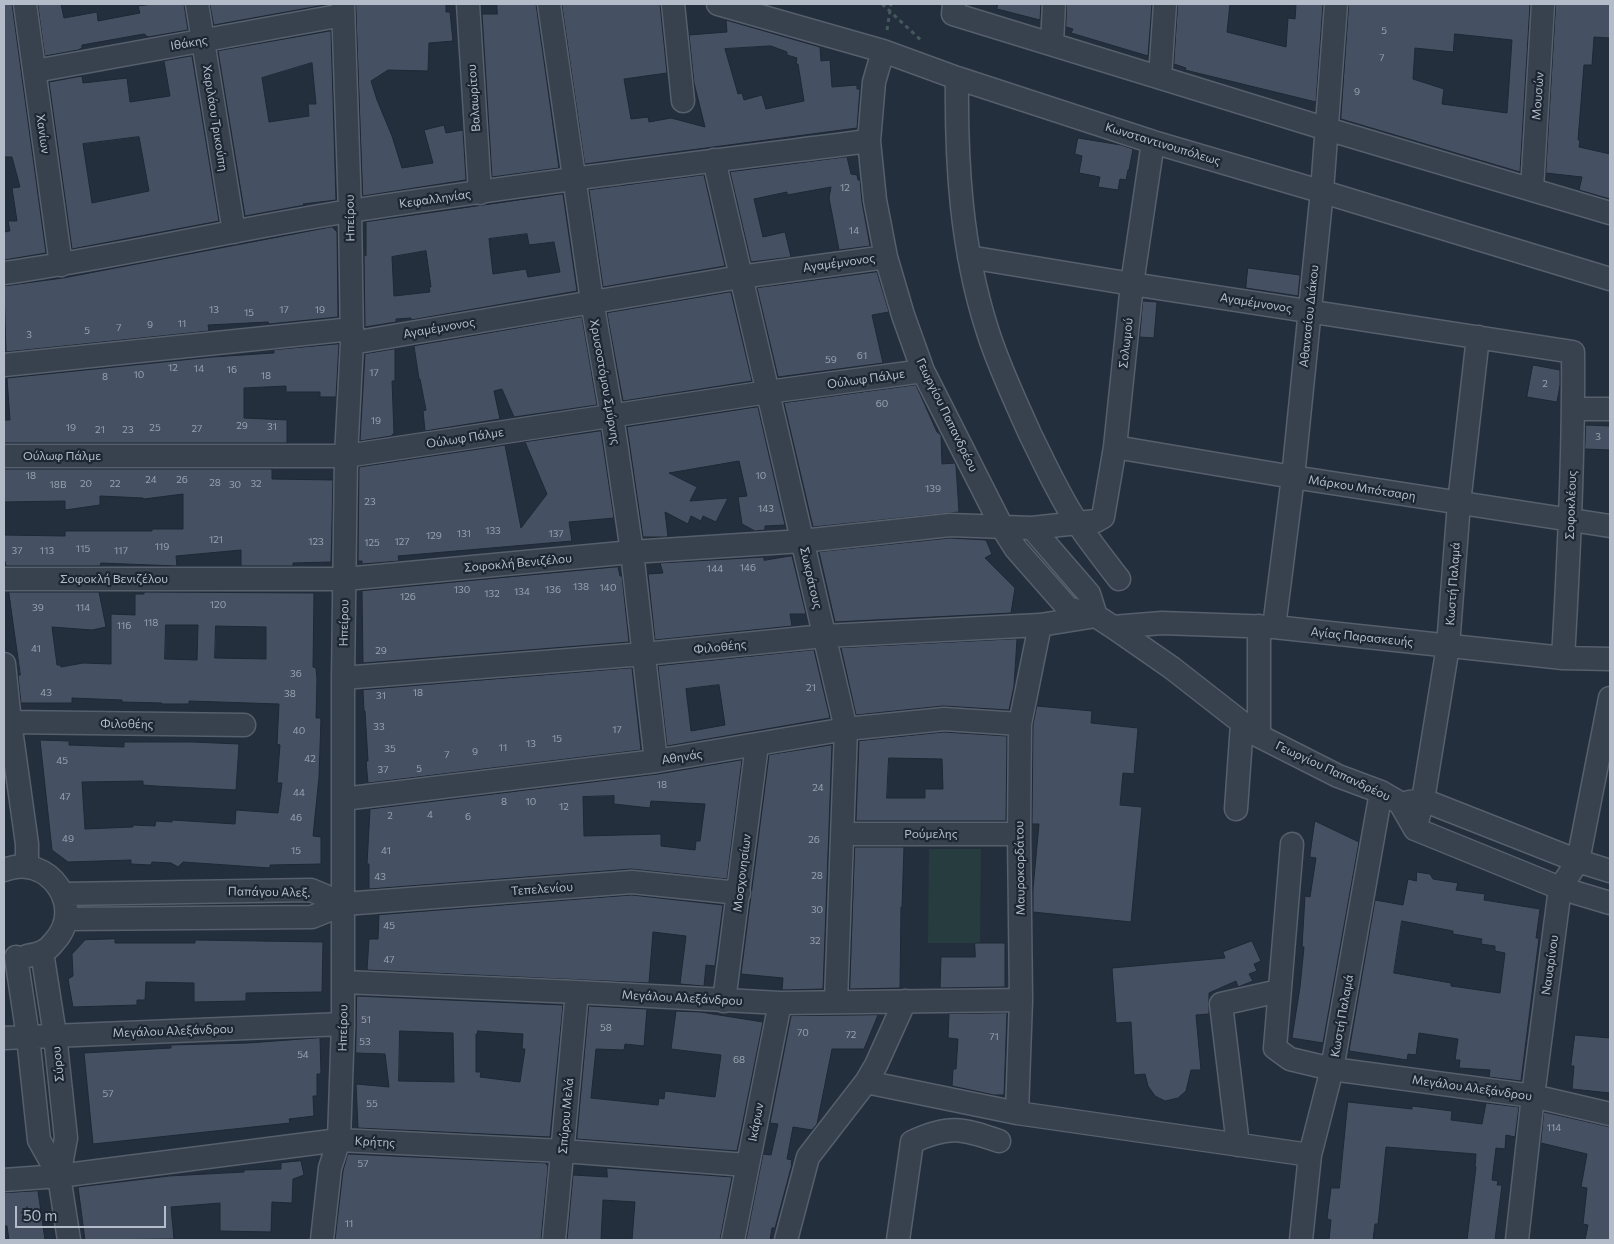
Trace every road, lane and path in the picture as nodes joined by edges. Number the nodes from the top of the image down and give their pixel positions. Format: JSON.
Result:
{"nodes":[{"id":1,"x":25,"y":4,"type":"edge"},
{"id":2,"x":197,"y":4,"type":"edge"},
{"id":3,"x":468,"y":4,"type":"edge"},
{"id":4,"x":549,"y":4,"type":"edge"},
{"id":5,"x":673,"y":4,"type":"edge"},
{"id":6,"x":718,"y":4,"type":"edge"},
{"id":7,"x":891,"y":4,"type":"edge"},
{"id":8,"x":1054,"y":4,"type":"edge"},
{"id":9,"x":1165,"y":4,"type":"edge"},
{"id":10,"x":1336,"y":4,"type":"edge"},
{"id":11,"x":1544,"y":4,"type":"edge"},
{"id":12,"x":343,"y":9,"type":"edge"},
{"id":13,"x":954,"y":9,"type":"edge"},
{"id":14,"x":203,"y":41,"type":"junction"},
{"id":15,"x":1052,"y":43,"type":"junction"},
{"id":16,"x":883,"y":51,"type":"junction"},
{"id":17,"x":35,"y":71,"type":"junction"},
{"id":18,"x":1160,"y":77,"type":"junction"},
{"id":19,"x":957,"y":78,"type":"junction"},
{"id":20,"x":683,"y":101,"type":"dead end"},
{"id":21,"x":1327,"y":129,"type":"junction"},
{"id":22,"x":869,"y":141,"type":"junction"},
{"id":23,"x":1153,"y":142,"type":"junction"},
{"id":24,"x":714,"y":160,"type":"junction"},
{"id":25,"x":574,"y":179,"type":"junction"},
{"id":26,"x":1532,"y":189,"type":"junction"},
{"id":27,"x":1322,"y":191,"type":"junction"},
{"id":28,"x":480,"y":193,"type":"junction"},
{"id":29,"x":350,"y":211,"type":"junction"},
{"id":30,"x":1610,"y":213,"type":"edge"},
{"id":31,"x":234,"y":232,"type":"junction"},
{"id":32,"x":886,"y":257,"type":"junction"},
{"id":33,"x":969,"y":257,"type":"junction"},
{"id":34,"x":61,"y":265,"type":"junction"},
{"id":35,"x":4,"y":273,"type":"edge"},
{"id":36,"x":740,"y":277,"type":"junction"},
{"id":37,"x":1610,"y":279,"type":"edge"},
{"id":38,"x":1132,"y":284,"type":"junction"},
{"id":39,"x":592,"y":301,"type":"junction"},
{"id":40,"x":1310,"y":311,"type":"junction"},
{"id":41,"x":1478,"y":337,"type":"junction"},
{"id":42,"x":352,"y":343,"type":"junction"},
{"id":43,"x":1573,"y":352,"type":"joint"},
{"id":44,"x":4,"y":365,"type":"edge"},
{"id":45,"x":923,"y":371,"type":"junction"},
{"id":46,"x":768,"y":392,"type":"junction"},
{"id":47,"x":1574,"y":409,"type":"junction"},
{"id":48,"x":1610,"y":410,"type":"edge"},
{"id":49,"x":612,"y":416,"type":"junction"},
{"id":50,"x":1115,"y":447,"type":"junction"},
{"id":51,"x":4,"y":456,"type":"edge"},
{"id":52,"x":346,"y":456,"type":"junction"},
{"id":53,"x":1293,"y":477,"type":"junction"},
{"id":54,"x":1460,"y":503,"type":"junction"},
{"id":55,"x":1571,"y":520,"type":"junction"},
{"id":56,"x":1077,"y":523,"type":"junction"},
{"id":57,"x":1610,"y":526,"type":"edge"},
{"id":58,"x":1002,"y":527,"type":"junction"},
{"id":59,"x":1032,"y":528,"type":"junction"},
{"id":60,"x":802,"y":541,"type":"junction"},
{"id":61,"x":632,"y":552,"type":"junction"},
{"id":62,"x":4,"y":579,"type":"edge"},
{"id":63,"x":345,"y":579,"type":"junction"},
{"id":64,"x":1119,"y":579,"type":"dead end"},
{"id":65,"x":1104,"y":622,"type":"junction"},
{"id":66,"x":1040,"y":625,"type":"junction"},
{"id":67,"x":1266,"y":627,"type":"junction"},
{"id":68,"x":824,"y":636,"type":"junction"},
{"id":69,"x":1448,"y":646,"type":"junction"},
{"id":70,"x":644,"y":654,"type":"junction"},
{"id":71,"x":1563,"y":658,"type":"junction"},
{"id":72,"x":1610,"y":659,"type":"edge"},
{"id":73,"x":4,"y":664,"type":"edge"},
{"id":74,"x":343,"y":678,"type":"junction"},
{"id":75,"x":1610,"y":698,"type":"edge"},
{"id":76,"x":10,"y":722,"type":"junction"},
{"id":77,"x":1020,"y":724,"type":"junction"},
{"id":78,"x":244,"y":725,"type":"dead end"},
{"id":79,"x":846,"y":729,"type":"junction"},
{"id":80,"x":1250,"y":730,"type":"junction"},
{"id":81,"x":757,"y":745,"type":"junction"},
{"id":82,"x":656,"y":761,"type":"junction"},
{"id":83,"x":1391,"y":797,"type":"junction"},
{"id":84,"x":343,"y":799,"type":"junction"},
{"id":85,"x":1423,"y":800,"type":"junction"},
{"id":86,"x":1236,"y":809,"type":"dead end"},
{"id":87,"x":1415,"y":829,"type":"junction"},
{"id":88,"x":843,"y":834,"type":"junction"},
{"id":89,"x":1019,"y":834,"type":"junction"},
{"id":90,"x":1292,"y":844,"type":"dead end"},
{"id":91,"x":1578,"y":861,"type":"junction"},
{"id":92,"x":27,"y":866,"type":"junction"},
{"id":93,"x":4,"y":870,"type":"edge"},
{"id":94,"x":1610,"y":871,"type":"edge"},
{"id":95,"x":1560,"y":888,"type":"junction"},
{"id":96,"x":739,"y":893,"type":"junction"},
{"id":97,"x":63,"y":894,"type":"junction"},
{"id":98,"x":344,"y":904,"type":"junction"},
{"id":99,"x":1610,"y":904,"type":"edge"},
{"id":100,"x":67,"y":920,"type":"junction"},
{"id":101,"x":42,"y":952,"type":"junction"},
{"id":102,"x":10,"y":955,"type":"edge"},
{"id":103,"x":344,"y":982,"type":"junction"},
{"id":104,"x":577,"y":992,"type":"junction"},
{"id":105,"x":1279,"y":992,"type":"junction"},
{"id":106,"x":1021,"y":1000,"type":"junction"},
{"id":107,"x":724,"y":1001,"type":"junction"},
{"id":108,"x":905,"y":1001,"type":"junction"},
{"id":109,"x":836,"y":1002,"type":"junction"},
{"id":110,"x":780,"y":1003,"type":"junction"},
{"id":111,"x":343,"y":1024,"type":"junction"},
{"id":112,"x":55,"y":1036,"type":"junction"},
{"id":113,"x":28,"y":1037,"type":"junction"},
{"id":114,"x":4,"y":1038,"type":"edge"},
{"id":115,"x":1332,"y":1069,"type":"junction"},
{"id":116,"x":866,"y":1082,"type":"junction"},
{"id":117,"x":1533,"y":1096,"type":"junction"},
{"id":118,"x":1017,"y":1113,"type":"junction"},
{"id":119,"x":1610,"y":1114,"type":"edge"},
{"id":120,"x":339,"y":1140,"type":"junction"},
{"id":121,"x":999,"y":1141,"type":"dead end"},
{"id":122,"x":1238,"y":1144,"type":"junction"},
{"id":123,"x":563,"y":1151,"type":"junction"},
{"id":124,"x":1310,"y":1155,"type":"junction"},
{"id":125,"x":747,"y":1165,"type":"junction"},
{"id":126,"x":59,"y":1176,"type":"junction"},
{"id":127,"x":4,"y":1180,"type":"edge"},
{"id":128,"x":69,"y":1240,"type":"edge"},
{"id":129,"x":322,"y":1240,"type":"edge"},
{"id":130,"x":554,"y":1240,"type":"edge"},
{"id":131,"x":733,"y":1240,"type":"edge"},
{"id":132,"x":786,"y":1240,"type":"edge"},
{"id":133,"x":898,"y":1240,"type":"edge"},
{"id":134,"x":1300,"y":1240,"type":"edge"},
{"id":135,"x":1517,"y":1240,"type":"edge"}],
"edges":[{"from":1,"to":17,"type":"street","name":"Χανίων"},
{"from":2,"to":14,"type":"street","name":"Χαριλάου Τρικούπη"},
{"from":3,"to":28,"type":"street","name":"Βαλαωρίτου"},
{"from":4,"to":25,"type":"street","name":"Χρυσοστόμου Σμύρνης"},
{"from":5,"to":20,"type":"street"},
{"from":6,"to":16,"type":"street","name":"Κωνσταντινουπόλεως"},
{"from":7,"to":16,"type":"path"},
{"from":8,"to":15,"type":"street"},
{"from":9,"to":18,"type":"street"},
{"from":10,"to":21,"type":"street","name":"Αθανασίου Διάκου"},
{"from":11,"to":26,"type":"street","name":"Μουσών"},
{"from":12,"to":14,"type":"street","name":"Ιθάκης"},
{"from":12,"to":29,"type":"street","name":"Ηπείρου"},
{"from":13,"to":15,"type":"street"},
{"from":14,"to":17,"type":"street","name":"Ιθάκης"},
{"from":14,"to":31,"type":"street","name":"Χαριλάου Τρικούπη"},
{"from":15,"to":18,"type":"street"},
{"from":16,"to":19,"type":"street","name":"Κωνσταντινουπόλεως"},
{"from":16,"to":22,"type":"street","name":"Γεωργίου Παπανδρέου"},
{"from":17,"to":34,"type":"street","name":"Χανίων"},
{"from":18,"to":21,"type":"street"},
{"from":19,"to":23,"type":"street","name":"Κωνσταντινουπόλεως"},
{"from":19,"to":33,"type":"street"},
{"from":21,"to":26,"type":"street"},
{"from":21,"to":27,"type":"street","name":"Αθανασίου Διάκου"},
{"from":22,"to":24,"type":"street","name":"Κεφαλληνίας"},
{"from":22,"to":32,"type":"street","name":"Γεωργίου Παπανδρέου"},
{"from":23,"to":27,"type":"street","name":"Κωνσταντινουπόλεως"},
{"from":23,"to":38,"type":"street","name":"Σολωμού"},
{"from":24,"to":25,"type":"street","name":"Κεφαλληνίας"},
{"from":24,"to":36,"type":"street","name":"Σωκράτους"},
{"from":25,"to":28,"type":"street","name":"Κεφαλληνίας"},
{"from":25,"to":39,"type":"street","name":"Χρυσοστόμου Σμύρνης"},
{"from":26,"to":30,"type":"street"},
{"from":27,"to":37,"type":"street","name":"Κωνσταντινουπόλεως"},
{"from":27,"to":40,"type":"street","name":"Αθανασίου Διάκου"},
{"from":28,"to":29,"type":"street","name":"Κεφαλληνίας"},
{"from":29,"to":31,"type":"street","name":"Κεφαλληνίας"},
{"from":29,"to":42,"type":"street","name":"Ηπείρου"},
{"from":31,"to":34,"type":"street","name":"Κεφαλληνίας"},
{"from":32,"to":36,"type":"street","name":"Αγαμέμνονος"},
{"from":32,"to":45,"type":"street","name":"Γεωργίου Παπανδρέου"},
{"from":33,"to":38,"type":"street","name":"Αγαμέμνονος"},
{"from":33,"to":56,"type":"street"},
{"from":34,"to":35,"type":"street","name":"Κεφαλληνίας"},
{"from":36,"to":39,"type":"street","name":"Αγαμέμνονος"},
{"from":36,"to":46,"type":"street","name":"Σωκράτους"},
{"from":38,"to":40,"type":"street","name":"Αγαμέμνονος"},
{"from":38,"to":50,"type":"street","name":"Σολωμού"},
{"from":39,"to":42,"type":"street","name":"Αγαμέμνονος"},
{"from":39,"to":49,"type":"street","name":"Χρυσοστόμου Σμύρνης"},
{"from":40,"to":41,"type":"street","name":"Αγαμέμνονος"},
{"from":40,"to":53,"type":"street","name":"Αθανασίου Διάκου"},
{"from":41,"to":43,"type":"street","name":"Αγαμέμνονος"},
{"from":41,"to":54,"type":"street","name":"Κωστή Παλαμά"},
{"from":42,"to":44,"type":"street"},
{"from":42,"to":52,"type":"street","name":"Ηπείρου"},
{"from":43,"to":47,"type":"street","name":"Σοφοκλέους"},
{"from":45,"to":46,"type":"street","name":"Ούλωφ Πάλμε"},
{"from":45,"to":58,"type":"street","name":"Γεωργίου Παπανδρέου"},
{"from":46,"to":49,"type":"street","name":"Ούλωφ Πάλμε"},
{"from":46,"to":60,"type":"street","name":"Σωκράτους"},
{"from":47,"to":48,"type":"street"},
{"from":47,"to":55,"type":"street","name":"Σοφοκλέους"},
{"from":49,"to":52,"type":"street","name":"Ούλωφ Πάλμε"},
{"from":49,"to":61,"type":"street","name":"Χρυσοστόμου Σμύρνης"},
{"from":50,"to":53,"type":"street","name":"Μάρκου Μπότσαρη"},
{"from":50,"to":56,"type":"street","name":"Σολωμού"},
{"from":51,"to":52,"type":"street","name":"Ούλωφ Πάλμε"},
{"from":52,"to":63,"type":"street","name":"Ηπείρου"},
{"from":53,"to":54,"type":"street","name":"Μάρκου Μπότσαρη"},
{"from":53,"to":67,"type":"street","name":"Αθανασίου Διάκου"},
{"from":54,"to":55,"type":"street","name":"Μάρκου Μπότσαρη"},
{"from":54,"to":69,"type":"street","name":"Κωστή Παλαμά"},
{"from":55,"to":57,"type":"street","name":"Μάρκου Μπότσαρη"},
{"from":55,"to":71,"type":"street","name":"Σοφοκλέους"},
{"from":56,"to":59,"type":"street"},
{"from":56,"to":64,"type":"street"},
{"from":58,"to":59,"type":"street","name":"Σοφοκλή Βενιζέλου"},
{"from":58,"to":60,"type":"street","name":"Σοφοκλή Βενιζέλου"},
{"from":58,"to":65,"type":"street","name":"Γεωργίου Παπανδρέου"},
{"from":59,"to":65,"type":"street"},
{"from":60,"to":61,"type":"street","name":"Σοφοκλή Βενιζέλου"},
{"from":60,"to":68,"type":"street","name":"Σωκράτους"},
{"from":61,"to":63,"type":"street","name":"Σοφοκλή Βενιζέλου"},
{"from":61,"to":70,"type":"street","name":"Χρυσοστόμου Σμύρνης"},
{"from":62,"to":63,"type":"street","name":"Σοφοκλή Βενιζέλου"},
{"from":63,"to":74,"type":"street","name":"Ηπείρου"},
{"from":65,"to":66,"type":"street","name":"Φιλοθέης"},
{"from":65,"to":67,"type":"street","name":"Αγίας Παρασκευής"},
{"from":65,"to":80,"type":"street","name":"Γεωργίου Παπανδρέου"},
{"from":66,"to":68,"type":"street","name":"Φιλοθέης"},
{"from":66,"to":77,"type":"street","name":"Μαυροκορδάτου"},
{"from":67,"to":69,"type":"street","name":"Αγίας Παρασκευής"},
{"from":67,"to":80,"type":"street","name":"Αθανασίου Διάκου"},
{"from":68,"to":70,"type":"street","name":"Φιλοθέης"},
{"from":68,"to":79,"type":"street","name":"Σωκράτους"},
{"from":69,"to":71,"type":"street","name":"Αγίας Παρασκευής"},
{"from":69,"to":85,"type":"street","name":"Κωστή Παλαμά"},
{"from":70,"to":74,"type":"street","name":"Φιλοθέης"},
{"from":70,"to":82,"type":"street","name":"Χρυσοστόμου Σμύρνης"},
{"from":71,"to":72,"type":"street","name":"Αγίας Παρασκευής"},
{"from":73,"to":76,"type":"street"},
{"from":74,"to":84,"type":"street","name":"Ηπείρου"},
{"from":75,"to":91,"type":"street","name":"Ναυαρίνου"},
{"from":76,"to":78,"type":"street","name":"Φιλοθέης"},
{"from":76,"to":92,"type":"street"},
{"from":77,"to":79,"type":"street","name":"Αθηνάς"},
{"from":77,"to":89,"type":"street","name":"Μαυροκορδάτου"},
{"from":79,"to":81,"type":"street","name":"Αθηνάς"},
{"from":79,"to":88,"type":"street","name":"Σωκράτους"},
{"from":80,"to":83,"type":"street","name":"Γεωργίου Παπανδρέου"},
{"from":80,"to":86,"type":"street","name":"Αθανασίου Διάκου"},
{"from":81,"to":82,"type":"street","name":"Αθηνάς"},
{"from":81,"to":96,"type":"street","name":"Μοσχονησίων"},
{"from":82,"to":84,"type":"street","name":"Αθηνάς"},
{"from":83,"to":85,"type":"street","name":"Γεωργίου Παπανδρέου"},
{"from":83,"to":87,"type":"street","name":"Γεωργίου Παπανδρέου"},
{"from":83,"to":115,"type":"street","name":"Κωστή Παλαμά"},
{"from":84,"to":98,"type":"street","name":"Ηπείρου"},
{"from":85,"to":87,"type":"street","name":"Κωστή Παλαμά"},
{"from":85,"to":91,"type":"street","name":"Γεωργίου Παπανδρέου"},
{"from":87,"to":95,"type":"street"},
{"from":88,"to":89,"type":"street","name":"Ρούμελης"},
{"from":88,"to":109,"type":"street","name":"Σωκράτους"},
{"from":89,"to":106,"type":"street","name":"Μαυροκορδάτου"},
{"from":90,"to":105,"type":"street"},
{"from":91,"to":94,"type":"street","name":"Γεωργίου Παπανδρέου"},
{"from":91,"to":95,"type":"street","name":"Ναυαρίνου"},
{"from":92,"to":93,"type":"street"},
{"from":92,"to":97,"type":"street"},
{"from":95,"to":99,"type":"street"},
{"from":95,"to":117,"type":"street","name":"Ναυαρίνου"},
{"from":96,"to":98,"type":"street","name":"Τεπελενίου"},
{"from":96,"to":107,"type":"street","name":"Μοσχονησίων"},
{"from":97,"to":98,"type":"street","name":"Παπάγου Αλεξ."},
{"from":97,"to":100,"type":"street"},
{"from":98,"to":100,"type":"street","name":"Παπάγου Αλεξ."},
{"from":98,"to":103,"type":"street","name":"Ηπείρου"},
{"from":100,"to":101,"type":"street"},
{"from":101,"to":102,"type":"street"},
{"from":101,"to":112,"type":"street","name":"Σύρου"},
{"from":102,"to":113,"type":"street","name":"Σύρου"},
{"from":103,"to":104,"type":"street","name":"Μεγάλου Αλεξάνδρου"},
{"from":103,"to":111,"type":"street","name":"Ηπείρου"},
{"from":104,"to":107,"type":"street","name":"Μεγάλου Αλεξάνδρου"},
{"from":104,"to":123,"type":"street","name":"Σπύρου Μελά"},
{"from":105,"to":115,"type":"street","name":"Μεγάλου Αλεξάνδρου"},
{"from":105,"to":122,"type":"street"},
{"from":106,"to":108,"type":"street","name":"Μεγάλου Αλεξάνδρου"},
{"from":106,"to":118,"type":"street","name":"Μαυροκορδάτου"},
{"from":107,"to":110,"type":"street","name":"Μεγάλου Αλεξάνδρου"},
{"from":108,"to":109,"type":"street","name":"Μεγάλου Αλεξάνδρου"},
{"from":108,"to":116,"type":"street"},
{"from":109,"to":110,"type":"street","name":"Μεγάλου Αλεξάνδρου"},
{"from":110,"to":125,"type":"street","name":"Ικάρων"},
{"from":111,"to":112,"type":"street","name":"Μεγάλου Αλεξάνδρου"},
{"from":111,"to":120,"type":"street","name":"Ηπείρου"},
{"from":112,"to":113,"type":"street","name":"Μεγάλου Αλεξάνδρου"},
{"from":112,"to":126,"type":"street","name":"Σύρου"},
{"from":113,"to":114,"type":"street","name":"Μεγάλου Αλεξάνδρου"},
{"from":113,"to":126,"type":"street","name":"Σύρου"},
{"from":115,"to":117,"type":"street","name":"Μεγάλου Αλεξάνδρου"},
{"from":115,"to":124,"type":"street","name":"Κωστή Παλαμά"},
{"from":116,"to":118,"type":"street"},
{"from":116,"to":132,"type":"street"},
{"from":117,"to":119,"type":"street","name":"Μεγάλου Αλεξάνδρου"},
{"from":117,"to":135,"type":"street","name":"Ναυαρίνου"},
{"from":118,"to":122,"type":"street"},
{"from":120,"to":123,"type":"street","name":"Κρήτης"},
{"from":120,"to":126,"type":"street","name":"Κρήτης"},
{"from":120,"to":129,"type":"street","name":"Ηπείρου"},
{"from":121,"to":133,"type":"street"},
{"from":122,"to":124,"type":"street"},
{"from":123,"to":125,"type":"street","name":"Κρήτης"},
{"from":123,"to":130,"type":"street","name":"Σπύρου Μελά"},
{"from":124,"to":134,"type":"street","name":"Κωστή Παλαμά"},
{"from":125,"to":131,"type":"street","name":"Ικάρων"},
{"from":126,"to":127,"type":"street","name":"Κρήτης"},
{"from":126,"to":128,"type":"street","name":"Σύρου"}]}
